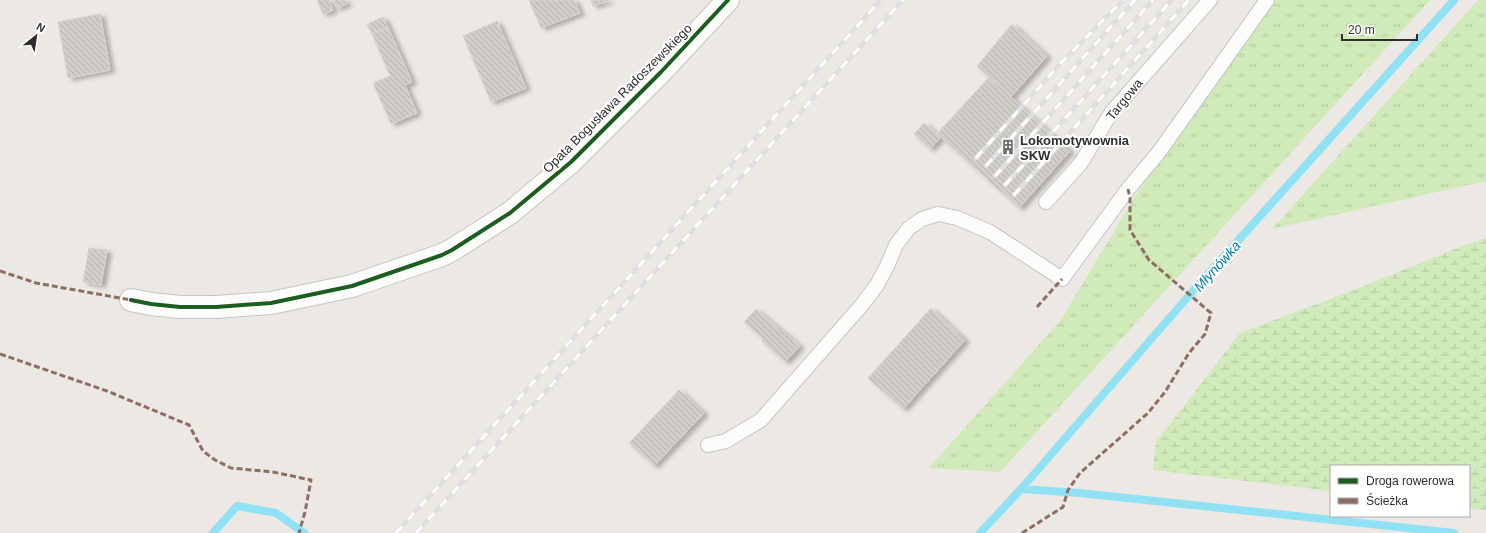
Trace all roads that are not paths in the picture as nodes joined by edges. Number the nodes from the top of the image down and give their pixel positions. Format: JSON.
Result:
{"nodes":[{"id":1,"x":728,"y":0,"type":"edge"},
{"id":2,"x":1210,"y":0,"type":"edge"},
{"id":3,"x":1267,"y":0,"type":"edge"},
{"id":4,"x":1046,"y":202,"type":"dead end"},
{"id":5,"x":131,"y":300,"type":"dead end"},
{"id":6,"x":708,"y":445,"type":"dead end"}],
"edges":[{"from":1,"to":5,"type":"street","name":"Opata Bogusława Radoszewskiego"},
{"from":2,"to":4,"type":"lane","name":"Targowa"},
{"from":3,"to":6,"type":"lane"}]}
